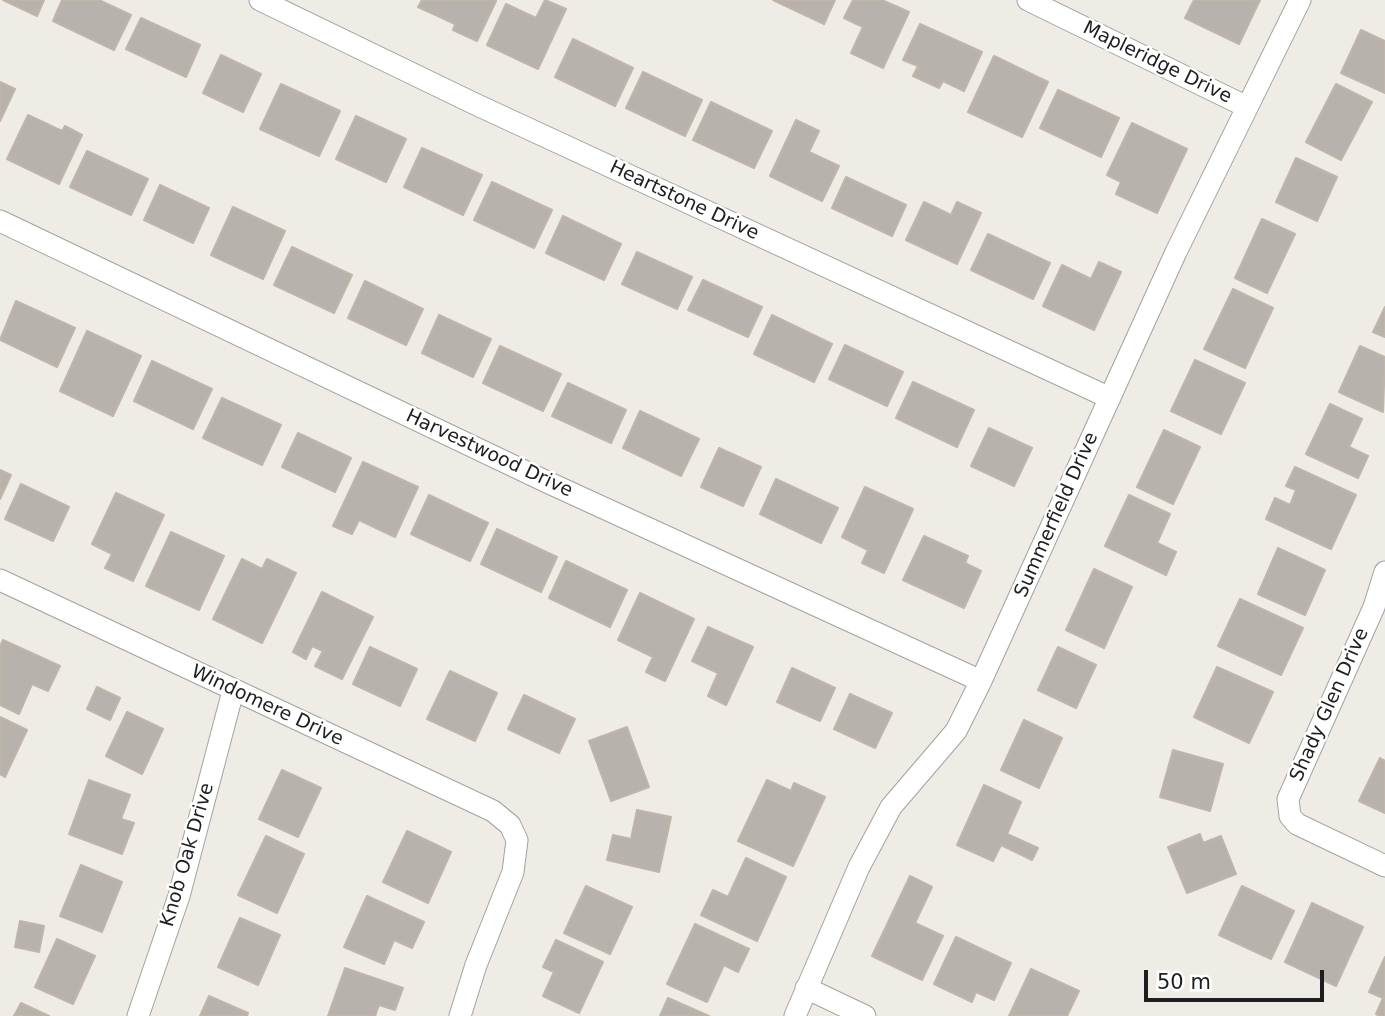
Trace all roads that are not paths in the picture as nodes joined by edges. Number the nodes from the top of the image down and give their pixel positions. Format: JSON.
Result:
{"nodes":[{"id":1,"x":260,"y":0,"type":"edge"},
{"id":2,"x":1028,"y":0,"type":"edge"},
{"id":3,"x":1300,"y":0,"type":"edge"},
{"id":4,"x":1247,"y":107,"type":"junction"},
{"id":5,"x":0,"y":221,"type":"edge"},
{"id":6,"x":1110,"y":398,"type":"junction"},
{"id":7,"x":1385,"y":572,"type":"edge"},
{"id":8,"x":0,"y":580,"type":"edge"},
{"id":9,"x":981,"y":681,"type":"junction"},
{"id":10,"x":233,"y":691,"type":"junction"},
{"id":11,"x":1385,"y":866,"type":"edge"},
{"id":12,"x":806,"y":988,"type":"junction"},
{"id":13,"x":138,"y":1016,"type":"edge"},
{"id":14,"x":460,"y":1016,"type":"edge"},
{"id":15,"x":795,"y":1016,"type":"edge"},
{"id":16,"x":865,"y":1016,"type":"edge"}],
"edges":[{"from":1,"to":6,"type":"street","name":"Heartstone Drive"},
{"from":2,"to":4,"type":"street","name":"Mapleridge Drive"},
{"from":3,"to":4,"type":"street","name":"Summerfield Drive"},
{"from":4,"to":6,"type":"street","name":"Summerfield Drive"},
{"from":5,"to":9,"type":"street","name":"Harvestwood Drive"},
{"from":6,"to":9,"type":"street","name":"Summerfield Drive"},
{"from":7,"to":11,"type":"street","name":"Shady Glen Drive"},
{"from":8,"to":10,"type":"street","name":"Windomere Drive"},
{"from":9,"to":12,"type":"street","name":"Summerfield Drive"},
{"from":10,"to":13,"type":"street","name":"Knob Oak Drive"},
{"from":10,"to":14,"type":"street","name":"Windomere Drive"},
{"from":12,"to":15,"type":"street","name":"Summerfield Drive"},
{"from":12,"to":16,"type":"street"}]}
